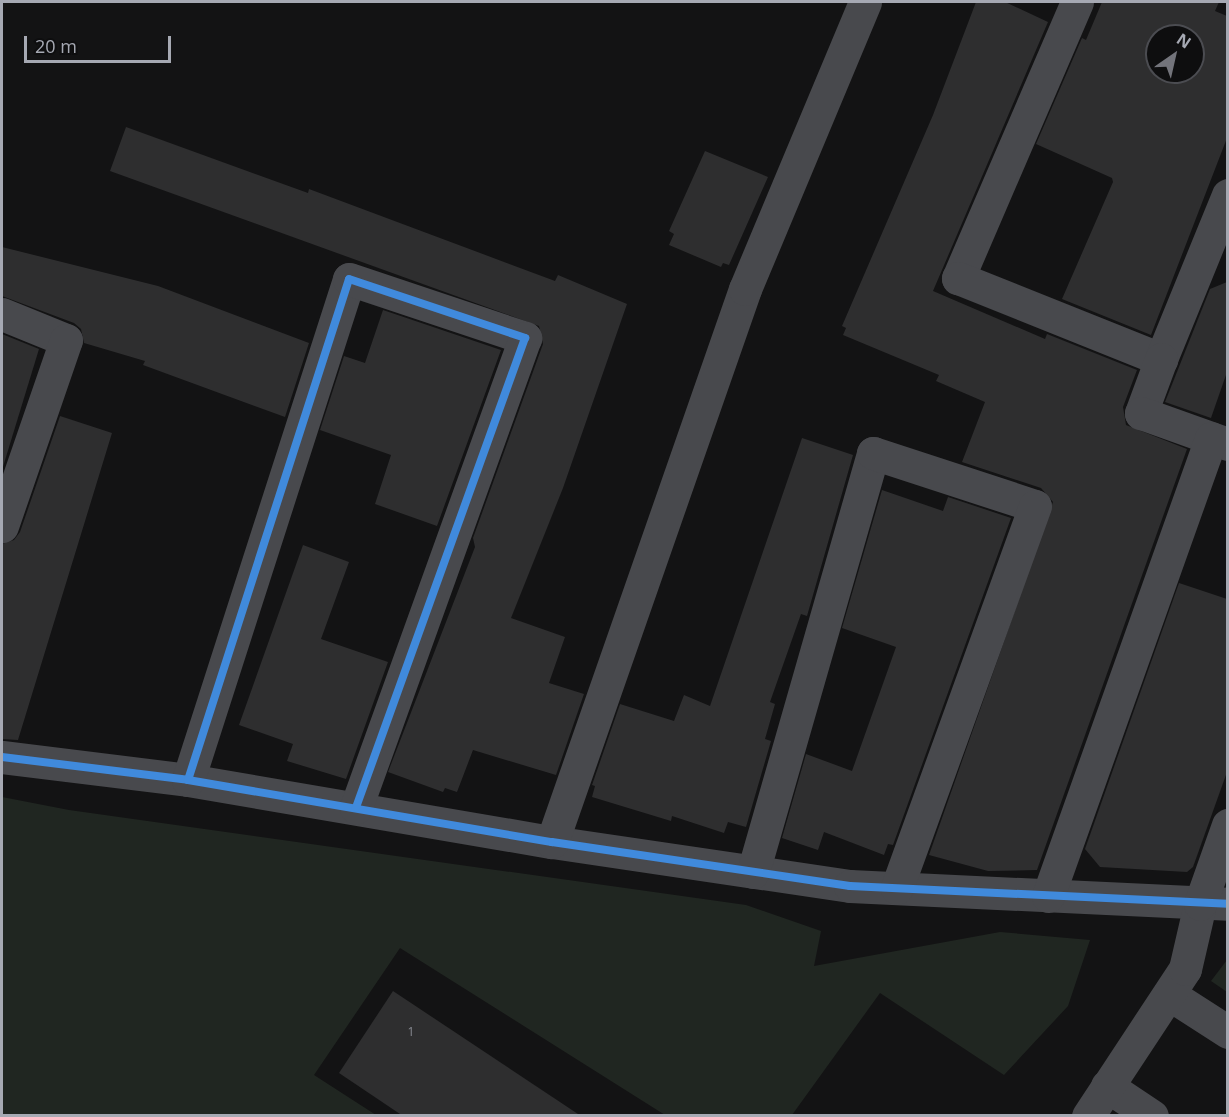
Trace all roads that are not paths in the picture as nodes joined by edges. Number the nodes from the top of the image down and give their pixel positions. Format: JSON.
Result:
{"nodes":[{"id":1,"x":865,"y":2,"type":"edge"},
{"id":2,"x":1077,"y":2,"type":"edge"},
{"id":3,"x":1227,"y":195,"type":"edge"},
{"id":4,"x":1217,"y":248,"type":"edge"},
{"id":5,"x":2,"y":314,"type":"edge"},
{"id":6,"x":1161,"y":359,"type":"junction"},
{"id":7,"x":1219,"y":441,"type":"edge"},
{"id":8,"x":2,"y":526,"type":"edge"},
{"id":9,"x":2,"y":757,"type":"edge"},
{"id":10,"x":188,"y":780,"type":"junction"},
{"id":11,"x":356,"y":807,"type":"junction"},
{"id":12,"x":1227,"y":825,"type":"edge"},
{"id":13,"x":552,"y":842,"type":"junction"},
{"id":14,"x":753,"y":872,"type":"junction"},
{"id":15,"x":897,"y":888,"type":"junction"},
{"id":16,"x":1048,"y":896,"type":"junction"},
{"id":17,"x":1214,"y":904,"type":"edge"},
{"id":18,"x":1169,"y":994,"type":"junction"},
{"id":19,"x":1227,"y":1032,"type":"edge"},
{"id":20,"x":1107,"y":1086,"type":"junction"},
{"id":21,"x":1088,"y":1116,"type":"edge"},
{"id":22,"x":1152,"y":1116,"type":"edge"}],
"edges":[{"from":1,"to":13,"type":"street"},
{"from":2,"to":6,"type":"street"},
{"from":3,"to":4,"type":"street"},
{"from":4,"to":6,"type":"street"},
{"from":5,"to":8,"type":"street"},
{"from":6,"to":7,"type":"street"},
{"from":7,"to":16,"type":"street"},
{"from":9,"to":10,"type":"street"},
{"from":10,"to":11,"type":"street"},
{"from":10,"to":11,"type":"street"},
{"from":11,"to":13,"type":"street"},
{"from":12,"to":17,"type":"street"},
{"from":13,"to":14,"type":"street"},
{"from":14,"to":15,"type":"street"},
{"from":14,"to":15,"type":"street"},
{"from":15,"to":16,"type":"street"},
{"from":16,"to":17,"type":"street"},
{"from":17,"to":18,"type":"street"},
{"from":18,"to":19,"type":"street"},
{"from":18,"to":20,"type":"street"},
{"from":20,"to":21,"type":"street"},
{"from":20,"to":22,"type":"street"}]}
